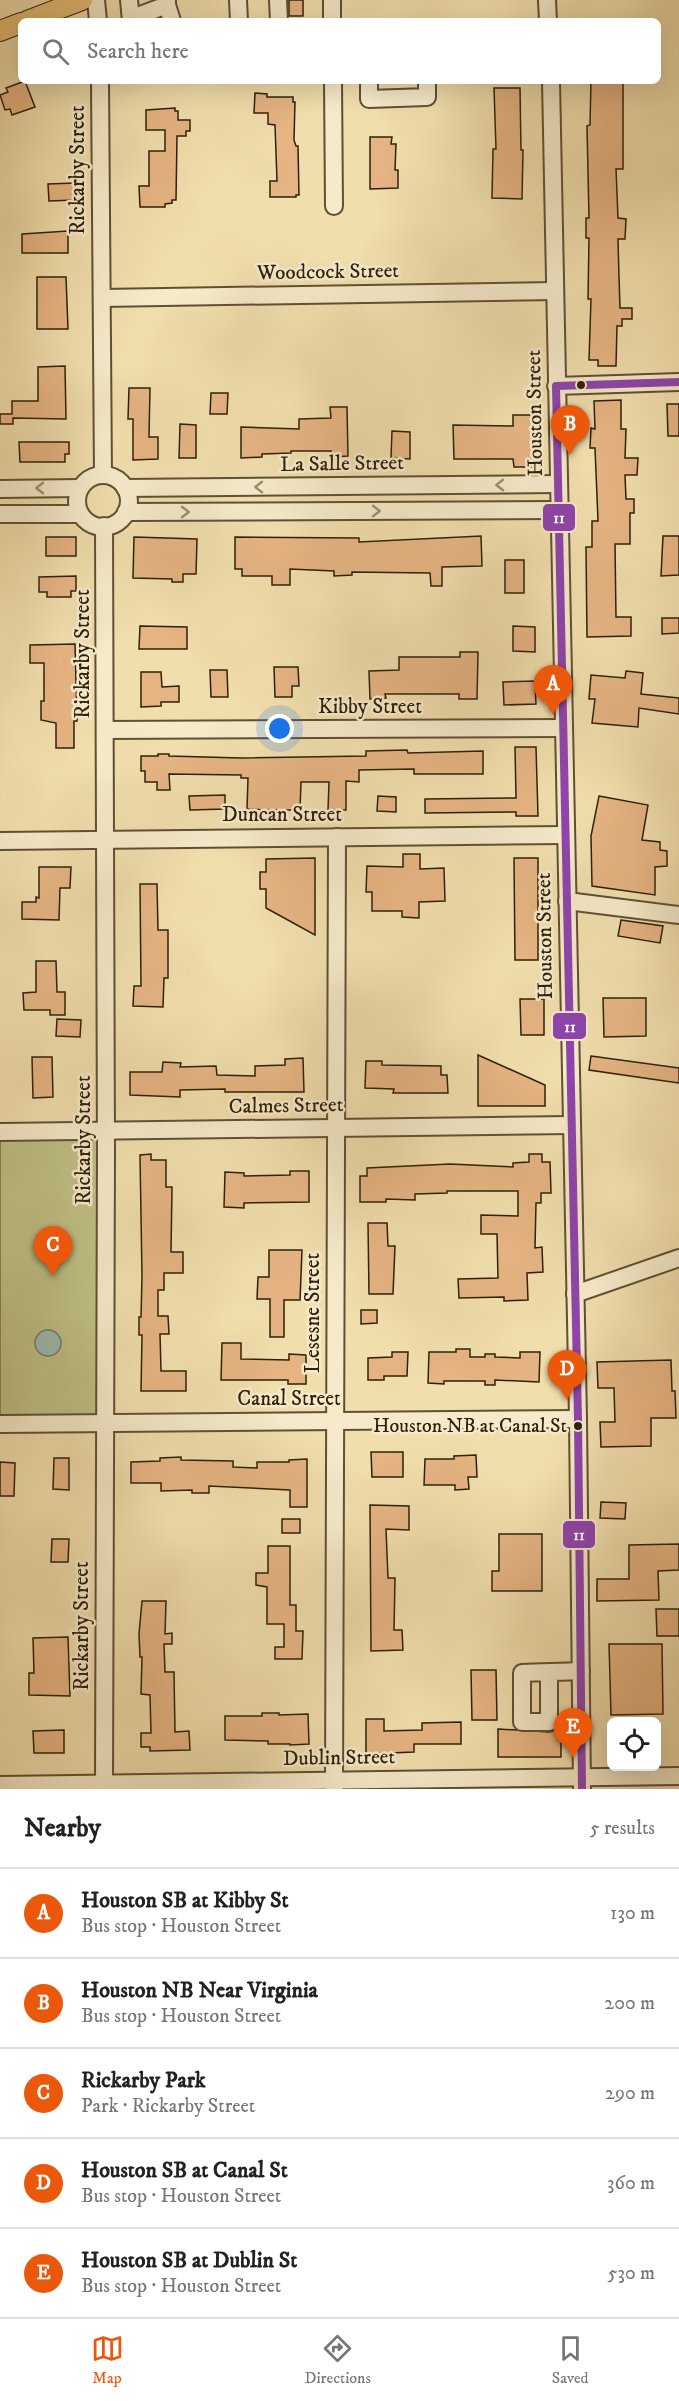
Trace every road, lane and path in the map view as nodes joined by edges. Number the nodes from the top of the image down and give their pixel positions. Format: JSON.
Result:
{"nodes":[{"id":1,"x":82,"y":0,"type":"edge"},
{"id":2,"x":96,"y":0,"type":"edge"},
{"id":3,"x":129,"y":0,"type":"edge"},
{"id":4,"x":238,"y":0,"type":"edge"},
{"id":5,"x":278,"y":0,"type":"edge"},
{"id":6,"x":332,"y":0,"type":"edge"},
{"id":7,"x":547,"y":0,"type":"edge"},
{"id":8,"x":167,"y":2,"type":"edge"},
{"id":9,"x":35,"y":18,"type":"edge"},
{"id":10,"x":98,"y":18,"type":"edge"},
{"id":11,"x":131,"y":18,"type":"edge"},
{"id":12,"x":135,"y":18,"type":"edge"},
{"id":13,"x":171,"y":18,"type":"edge"},
{"id":14,"x":239,"y":18,"type":"edge"},
{"id":15,"x":279,"y":18,"type":"edge"},
{"id":16,"x":332,"y":18,"type":"edge"},
{"id":17,"x":548,"y":18,"type":"edge"},
{"id":18,"x":18,"y":24,"type":"edge"},
{"id":19,"x":0,"y":32,"type":"edge"},
{"id":20,"x":100,"y":84,"type":"edge"},
{"id":21,"x":333,"y":84,"type":"edge"},
{"id":22,"x":369,"y":84,"type":"edge"},
{"id":23,"x":427,"y":84,"type":"edge"},
{"id":24,"x":551,"y":84,"type":"edge"},
{"id":25,"x":334,"y":206,"type":"dead end"},
{"id":26,"x":555,"y":291,"type":"junction"},
{"id":27,"x":102,"y":297,"type":"junction"},
{"id":28,"x":679,"y":382,"type":"edge"},
{"id":29,"x":556,"y":386,"type":"junction"},
{"id":30,"x":103,"y":475,"type":"junction"},
{"id":31,"x":558,"y":484,"type":"junction"},
{"id":32,"x":318,"y":486,"type":"junction"},
{"id":33,"x":80,"y":488,"type":"junction"},
{"id":34,"x":125,"y":488,"type":"junction"},
{"id":35,"x":0,"y":489,"type":"edge"},
{"id":36,"x":559,"y":510,"type":"junction"},
{"id":37,"x":126,"y":512,"type":"junction"},
{"id":38,"x":318,"y":512,"type":"junction"},
{"id":39,"x":0,"y":514,"type":"edge"},
{"id":40,"x":80,"y":514,"type":"junction"},
{"id":41,"x":104,"y":526,"type":"junction"},
{"id":42,"x":562,"y":728,"type":"junction"},
{"id":43,"x":105,"y":730,"type":"junction"},
{"id":44,"x":565,"y":836,"type":"junction"},
{"id":45,"x":337,"y":837,"type":"junction"},
{"id":46,"x":0,"y":840,"type":"edge"},
{"id":47,"x":106,"y":840,"type":"junction"},
{"id":48,"x":567,"y":901,"type":"junction"},
{"id":49,"x":679,"y":915,"type":"edge"},
{"id":50,"x":572,"y":1125,"type":"junction"},
{"id":51,"x":336,"y":1128,"type":"junction"},
{"id":52,"x":106,"y":1131,"type":"junction"},
{"id":53,"x":0,"y":1132,"type":"edge"},
{"id":54,"x":679,"y":1258,"type":"edge"},
{"id":55,"x":575,"y":1294,"type":"junction"},
{"id":56,"x":578,"y":1419,"type":"junction"},
{"id":57,"x":336,"y":1421,"type":"junction"},
{"id":58,"x":105,"y":1423,"type":"junction"},
{"id":59,"x":0,"y":1424,"type":"edge"},
{"id":60,"x":581,"y":1671,"type":"junction"},
{"id":61,"x":549,"y":1672,"type":"dead end"},
{"id":62,"x":679,"y":1776,"type":"edge"},
{"id":63,"x":0,"y":1785,"type":"edge"},
{"id":64,"x":334,"y":1785,"type":"edge"},
{"id":65,"x":372,"y":1785,"type":"edge"},
{"id":66,"x":578,"y":1785,"type":"edge"},
{"id":67,"x":104,"y":1786,"type":"edge"}],
"edges":[{"from":1,"to":9,"type":"main road"},
{"from":2,"to":10,"type":"street"},
{"from":3,"to":11,"type":"street"},
{"from":4,"to":14,"type":"street"},
{"from":5,"to":15,"type":"street"},
{"from":6,"to":16,"type":"street"},
{"from":7,"to":17,"type":"street"},
{"from":8,"to":12,"type":"street"},
{"from":8,"to":13,"type":"street"},
{"from":18,"to":19,"type":"main road"},
{"from":20,"to":27,"type":"street","name":"Rickarby Street"},
{"from":21,"to":25,"type":"street"},
{"from":22,"to":23,"type":"street"},
{"from":24,"to":26,"type":"street","name":"Houston Street"},
{"from":26,"to":27,"type":"street","name":"Woodcock Street"},
{"from":26,"to":29,"type":"street","name":"Houston Street"},
{"from":27,"to":30,"type":"street","name":"Rickarby Street"},
{"from":28,"to":29,"type":"street"},
{"from":29,"to":31,"type":"street","name":"Houston Street"},
{"from":30,"to":33,"type":"street"},
{"from":30,"to":34,"type":"street"},
{"from":31,"to":32,"type":"street","name":"La Salle Street","one_way":true},
{"from":31,"to":36,"type":"street","name":"Houston Street"},
{"from":32,"to":34,"type":"street","name":"La Salle Street","one_way":true},
{"from":32,"to":38,"type":"street"},
{"from":33,"to":35,"type":"street","one_way":true},
{"from":33,"to":40,"type":"street"},
{"from":34,"to":37,"type":"street"},
{"from":38,"to":36,"type":"street","one_way":true},
{"from":36,"to":42,"type":"street","name":"Houston Street"},
{"from":37,"to":38,"type":"street","one_way":true},
{"from":37,"to":41,"type":"street"},
{"from":39,"to":40,"type":"street"},
{"from":40,"to":41,"type":"street"},
{"from":41,"to":43,"type":"street","name":"Rickarby Street"},
{"from":42,"to":43,"type":"street","name":"Kibby Street"},
{"from":42,"to":44,"type":"street","name":"Houston Street"},
{"from":43,"to":47,"type":"street","name":"Rickarby Street"},
{"from":44,"to":45,"type":"street","name":"Duncan Street"},
{"from":44,"to":48,"type":"street","name":"Houston Street"},
{"from":45,"to":47,"type":"street","name":"Duncan Street"},
{"from":45,"to":51,"type":"street","name":"Lesesne Street"},
{"from":46,"to":47,"type":"street","name":"Duncan Street"},
{"from":47,"to":52,"type":"street","name":"Rickarby Street"},
{"from":48,"to":49,"type":"street"},
{"from":48,"to":50,"type":"street","name":"Houston Street"},
{"from":50,"to":51,"type":"street","name":"Calmes Street"},
{"from":50,"to":55,"type":"street","name":"Houston Street"},
{"from":51,"to":52,"type":"street","name":"Calmes Street"},
{"from":51,"to":57,"type":"street","name":"Lesesne Street"},
{"from":52,"to":53,"type":"street","name":"Calmes Street"},
{"from":52,"to":58,"type":"street","name":"Rickarby Street"},
{"from":54,"to":55,"type":"street"},
{"from":55,"to":56,"type":"street","name":"Houston Street"},
{"from":56,"to":57,"type":"street","name":"Canal Street"},
{"from":56,"to":60,"type":"street","name":"Houston Street"},
{"from":57,"to":58,"type":"street","name":"Canal Street"},
{"from":57,"to":64,"type":"street","name":"Lesesne Street"},
{"from":58,"to":59,"type":"street","name":"Canal Street"},
{"from":58,"to":67,"type":"street","name":"Rickarby Street"},
{"from":60,"to":61,"type":"street"},
{"from":60,"to":66,"type":"street","name":"Houston Street"},
{"from":62,"to":66,"type":"street","name":"Dublin Street"},
{"from":63,"to":67,"type":"street","name":"Dublin Street"},
{"from":64,"to":65,"type":"street","name":"Dublin Street"},
{"from":64,"to":67,"type":"street","name":"Dublin Street"},
{"from":65,"to":66,"type":"street","name":"Dublin Street"}]}
